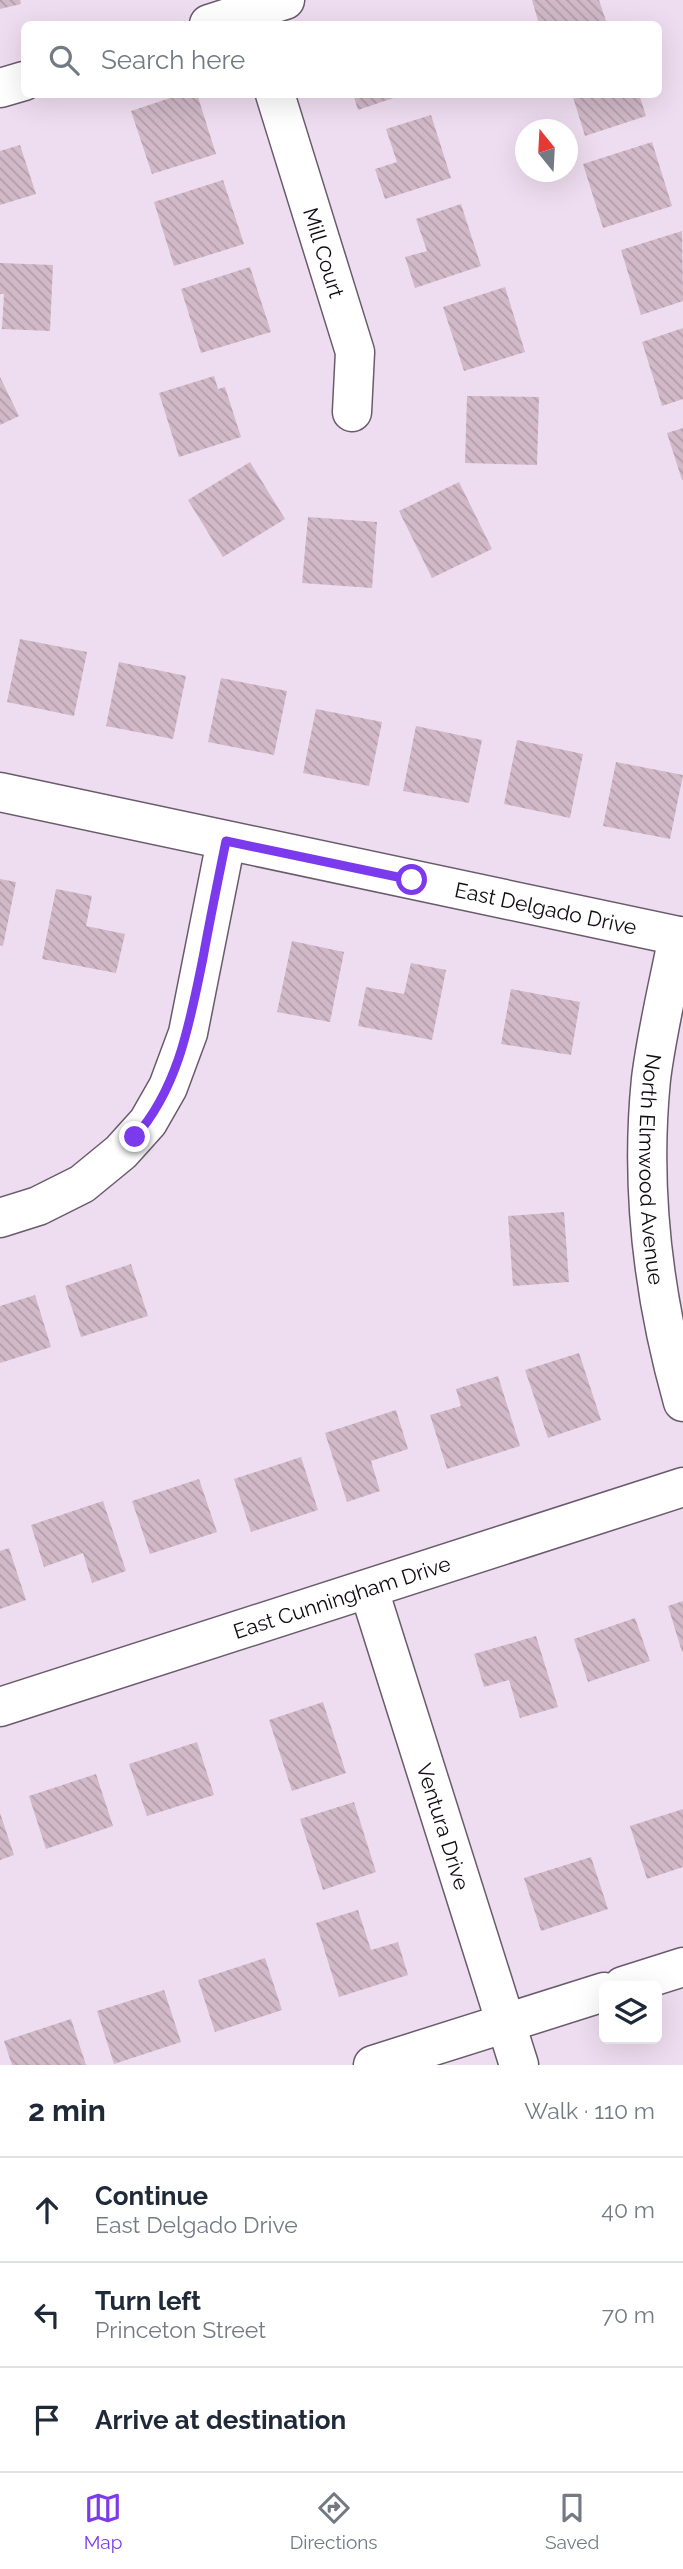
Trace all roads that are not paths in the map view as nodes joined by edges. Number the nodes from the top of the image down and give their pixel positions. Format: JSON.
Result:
{"nodes":[{"id":1,"x":285,"y":0,"type":"edge"},
{"id":2,"x":251,"y":18,"type":"edge"},
{"id":3,"x":230,"y":21,"type":"edge"},
{"id":4,"x":21,"y":82,"type":"edge"},
{"id":5,"x":0,"y":88,"type":"edge"},
{"id":6,"x":276,"y":98,"type":"edge"},
{"id":7,"x":352,"y":412,"type":"dead end"},
{"id":8,"x":0,"y":792,"type":"edge"},
{"id":9,"x":226,"y":841,"type":"junction"},
{"id":10,"x":680,"y":937,"type":"edge"},
{"id":11,"x":0,"y":1218,"type":"edge"},
{"id":12,"x":683,"y":1402,"type":"edge"},
{"id":13,"x":683,"y":1487,"type":"edge"},
{"id":14,"x":369,"y":1590,"type":"junction"},
{"id":15,"x":0,"y":1707,"type":"edge"},
{"id":16,"x":683,"y":1967,"type":"edge"},
{"id":17,"x":638,"y":1981,"type":"edge"},
{"id":18,"x":599,"y":1994,"type":"edge"},
{"id":19,"x":506,"y":2023,"type":"junction"},
{"id":20,"x":373,"y":2065,"type":"edge"},
{"id":21,"x":519,"y":2065,"type":"edge"}],
"edges":[{"from":1,"to":2,"type":"street"},
{"from":2,"to":3,"type":"street"},
{"from":4,"to":5,"type":"street"},
{"from":6,"to":7,"type":"street","name":"Mill Court"},
{"from":8,"to":9,"type":"street","name":"East Delgado Drive"},
{"from":9,"to":10,"type":"street","name":"East Delgado Drive"},
{"from":9,"to":11,"type":"street"},
{"from":10,"to":12,"type":"street","name":"North Elmwood Avenue"},
{"from":13,"to":14,"type":"street","name":"East Cunningham Drive"},
{"from":14,"to":15,"type":"street","name":"East Cunningham Drive"},
{"from":14,"to":19,"type":"street","name":"Ventura Drive"},
{"from":16,"to":17,"type":"street"},
{"from":18,"to":19,"type":"street"},
{"from":19,"to":20,"type":"street"},
{"from":19,"to":21,"type":"street","name":"Ventura Drive"}]}
